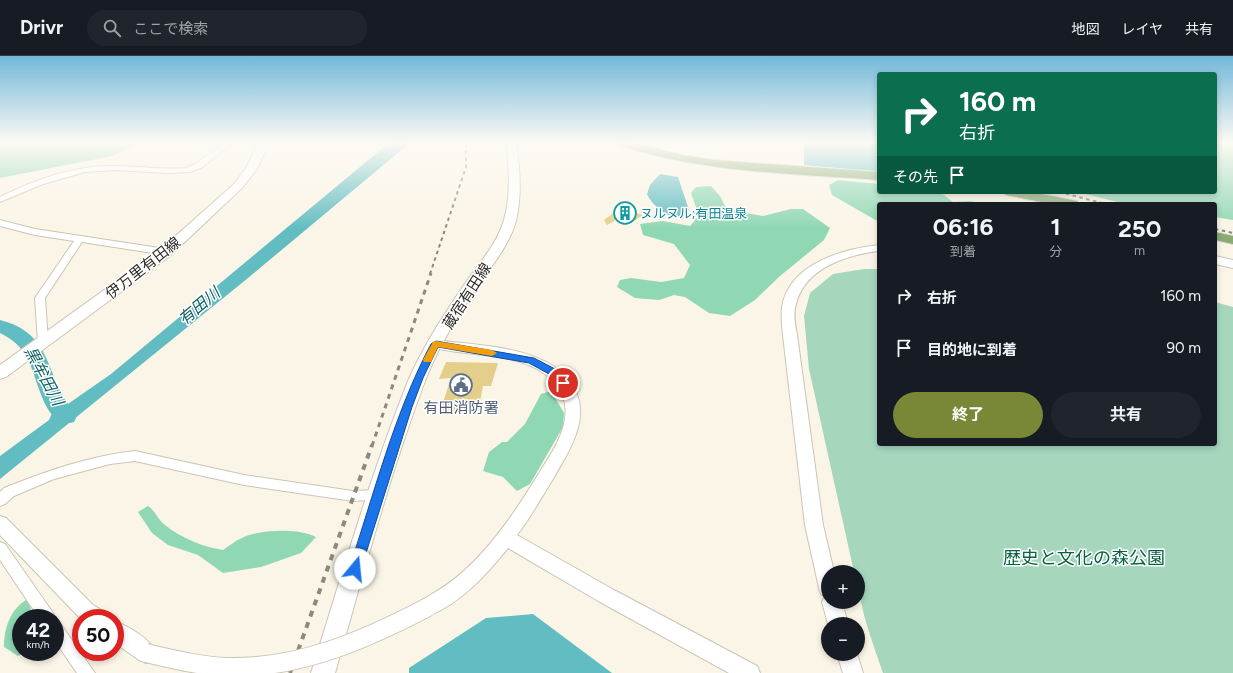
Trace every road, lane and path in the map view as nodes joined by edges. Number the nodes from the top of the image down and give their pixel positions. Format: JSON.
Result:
{"nodes":[{"id":1,"x":85,"y":171,"type":"edge"},
{"id":2,"x":250,"y":171,"type":"edge"},
{"id":3,"x":513,"y":171,"type":"edge"},
{"id":4,"x":805,"y":171,"type":"edge"},
{"id":5,"x":877,"y":176,"type":"edge"},
{"id":6,"x":1021,"y":194,"type":"edge"},
{"id":7,"x":0,"y":200,"type":"edge"},
{"id":8,"x":1062,"y":202,"type":"edge"},
{"id":9,"x":0,"y":223,"type":"edge"},
{"id":10,"x":1217,"y":236,"type":"edge"},
{"id":11,"x":80,"y":239,"type":"junction"},
{"id":12,"x":1233,"y":240,"type":"edge"},
{"id":13,"x":877,"y":248,"type":"edge"},
{"id":14,"x":166,"y":252,"type":"junction"},
{"id":15,"x":1217,"y":260,"type":"edge"},
{"id":16,"x":1233,"y":264,"type":"edge"},
{"id":17,"x":44,"y":342,"type":"junction"},
{"id":18,"x":436,"y":344,"type":"junction"},
{"id":19,"x":0,"y":373,"type":"edge"},
{"id":20,"x":378,"y":495,"type":"junction"},
{"id":21,"x":0,"y":500,"type":"edge"},
{"id":22,"x":0,"y":525,"type":"edge"},
{"id":23,"x":506,"y":538,"type":"junction"},
{"id":24,"x":0,"y":548,"type":"edge"},
{"id":25,"x":823,"y":565,"type":"edge"},
{"id":26,"x":42,"y":609,"type":"edge"},
{"id":27,"x":84,"y":609,"type":"edge"},
{"id":28,"x":124,"y":637,"type":"edge"},
{"id":29,"x":64,"y":641,"type":"edge"},
{"id":30,"x":849,"y":661,"type":"edge"},
{"id":31,"x":86,"y":673,"type":"edge"},
{"id":32,"x":322,"y":673,"type":"edge"},
{"id":33,"x":748,"y":673,"type":"edge"},
{"id":34,"x":853,"y":673,"type":"edge"}],
"edges":[{"from":1,"to":7,"type":"street"},
{"from":2,"to":14,"type":"main road","name":"伊万里有田線"},
{"from":3,"to":18,"type":"main road","name":"蔵宿有田線"},
{"from":4,"to":5,"type":"highway"},
{"from":6,"to":8,"type":"highway"},
{"from":9,"to":11,"type":"street"},
{"from":10,"to":12,"type":"highway"},
{"from":11,"to":14,"type":"street"},
{"from":11,"to":17,"type":"street"},
{"from":13,"to":25,"type":"street"},
{"from":14,"to":17,"type":"main road","name":"伊万里有田線"},
{"from":15,"to":16,"type":"street"},
{"from":17,"to":19,"type":"main road","name":"伊万里有田線"},
{"from":18,"to":20,"type":"main road","name":"蔵宿有田線"},
{"from":18,"to":23,"type":"street"},
{"from":20,"to":21,"type":"street"},
{"from":20,"to":32,"type":"main road","name":"蔵宿有田線"},
{"from":22,"to":27,"type":"street"},
{"from":23,"to":28,"type":"street","bridge":true},
{"from":23,"to":33,"type":"street"},
{"from":24,"to":26,"type":"street"},
{"from":29,"to":31,"type":"street"},
{"from":30,"to":34,"type":"street"}]}
